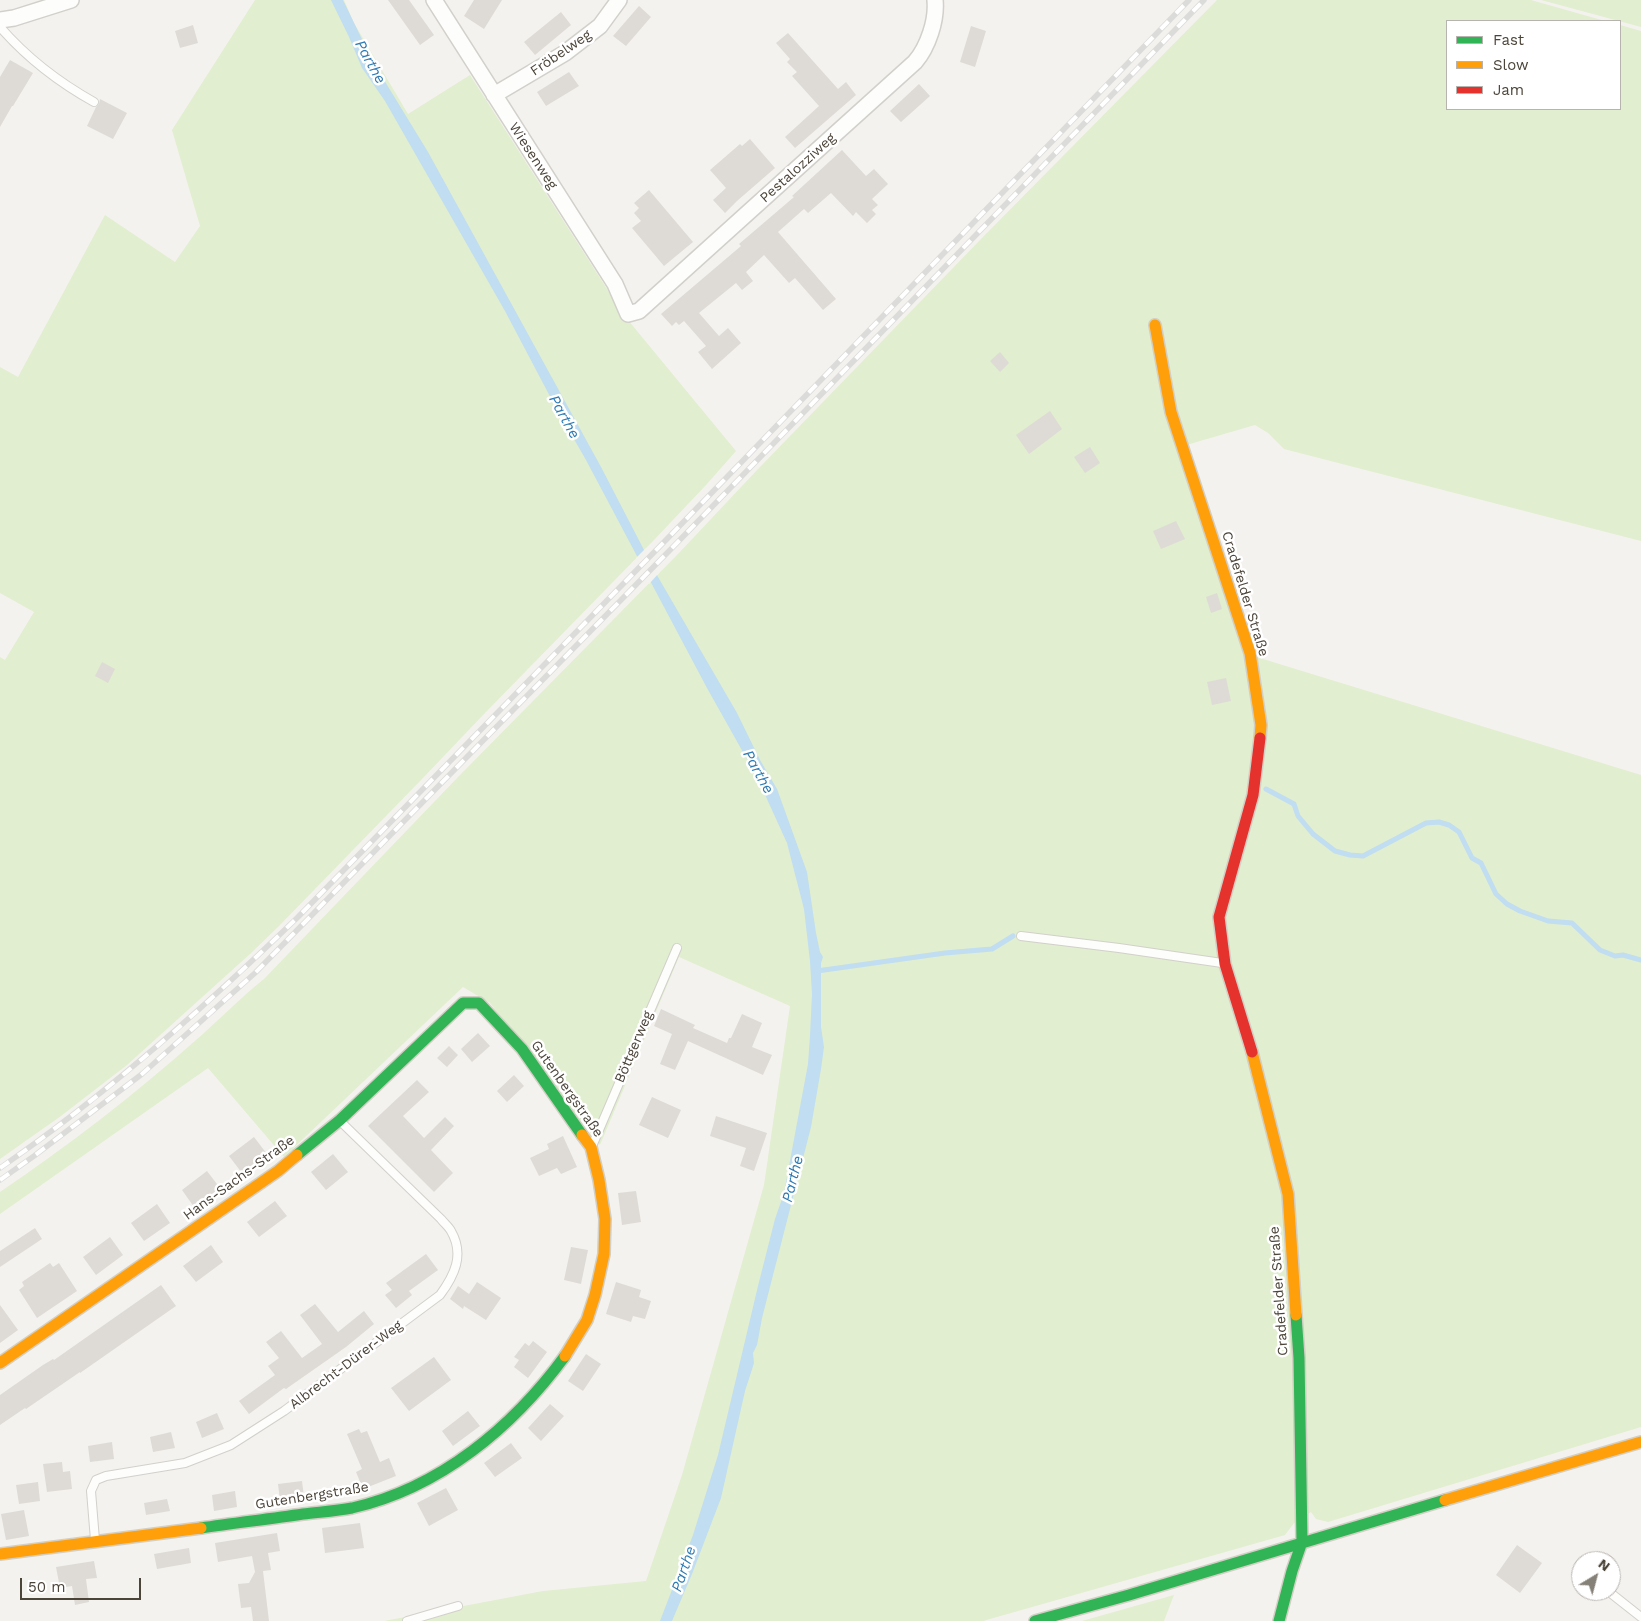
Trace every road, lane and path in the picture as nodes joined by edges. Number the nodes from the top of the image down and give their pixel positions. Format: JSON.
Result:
{"nodes":[{"id":1,"x":71,"y":0,"type":"edge"},
{"id":2,"x":434,"y":0,"type":"edge"},
{"id":3,"x":619,"y":0,"type":"edge"},
{"id":4,"x":935,"y":0,"type":"edge"},
{"id":5,"x":0,"y":20,"type":"edge"},
{"id":6,"x":0,"y":27,"type":"edge"},
{"id":7,"x":494,"y":95,"type":"junction"},
{"id":8,"x":94,"y":102,"type":"dead end"},
{"id":9,"x":628,"y":314,"type":"joint"},
{"id":10,"x":1155,"y":325,"type":"dead end"},
{"id":11,"x":1021,"y":936,"type":"dead end"},
{"id":12,"x":677,"y":948,"type":"dead end"},
{"id":13,"x":1225,"y":964,"type":"junction"},
{"id":14,"x":479,"y":1003,"type":"joint"},
{"id":15,"x":340,"y":1120,"type":"junction"},
{"id":16,"x":591,"y":1147,"type":"junction"},
{"id":17,"x":0,"y":1363,"type":"edge"},
{"id":18,"x":1641,"y":1442,"type":"edge"},
{"id":19,"x":96,"y":1542,"type":"junction"},
{"id":20,"x":1302,"y":1542,"type":"junction"},
{"id":21,"x":0,"y":1554,"type":"edge"},
{"id":22,"x":1621,"y":1601,"type":"edge"},
{"id":23,"x":458,"y":1606,"type":"dead end"},
{"id":24,"x":1641,"y":1617,"type":"edge"},
{"id":25,"x":407,"y":1621,"type":"edge"},
{"id":26,"x":1034,"y":1621,"type":"edge"},
{"id":27,"x":1279,"y":1621,"type":"edge"}],
"edges":[{"from":1,"to":5,"type":"street"},
{"from":2,"to":7,"type":"street","name":"Wiesenweg"},
{"from":3,"to":7,"type":"street","name":"Fröbelweg"},
{"from":4,"to":9,"type":"street","name":"Pestalozziweg"},
{"from":6,"to":8,"type":"lane"},
{"from":7,"to":9,"type":"street","name":"Wiesenweg"},
{"from":10,"to":13,"type":"street","name":"Cradefelder Straße"},
{"from":11,"to":13,"type":"lane"},
{"from":12,"to":16,"type":"lane","name":"Böttgerweg"},
{"from":13,"to":20,"type":"street","name":"Cradefelder Straße"},
{"from":14,"to":15,"type":"street","name":"Hans-Sachs-Straße"},
{"from":14,"to":16,"type":"street","name":"Gutenbergstraße"},
{"from":15,"to":17,"type":"street","name":"Hans-Sachs-Straße"},
{"from":15,"to":19,"type":"lane","name":"Albrecht-Dürer-Weg"},
{"from":16,"to":19,"type":"street","name":"Gutenbergstraße"},
{"from":18,"to":20,"type":"street"},
{"from":19,"to":21,"type":"street","name":"Gutenbergstraße"},
{"from":20,"to":26,"type":"street"},
{"from":20,"to":27,"type":"street","name":"Cradefelder Straße"},
{"from":22,"to":24,"type":"lane"},
{"from":23,"to":25,"type":"lane"}]}
